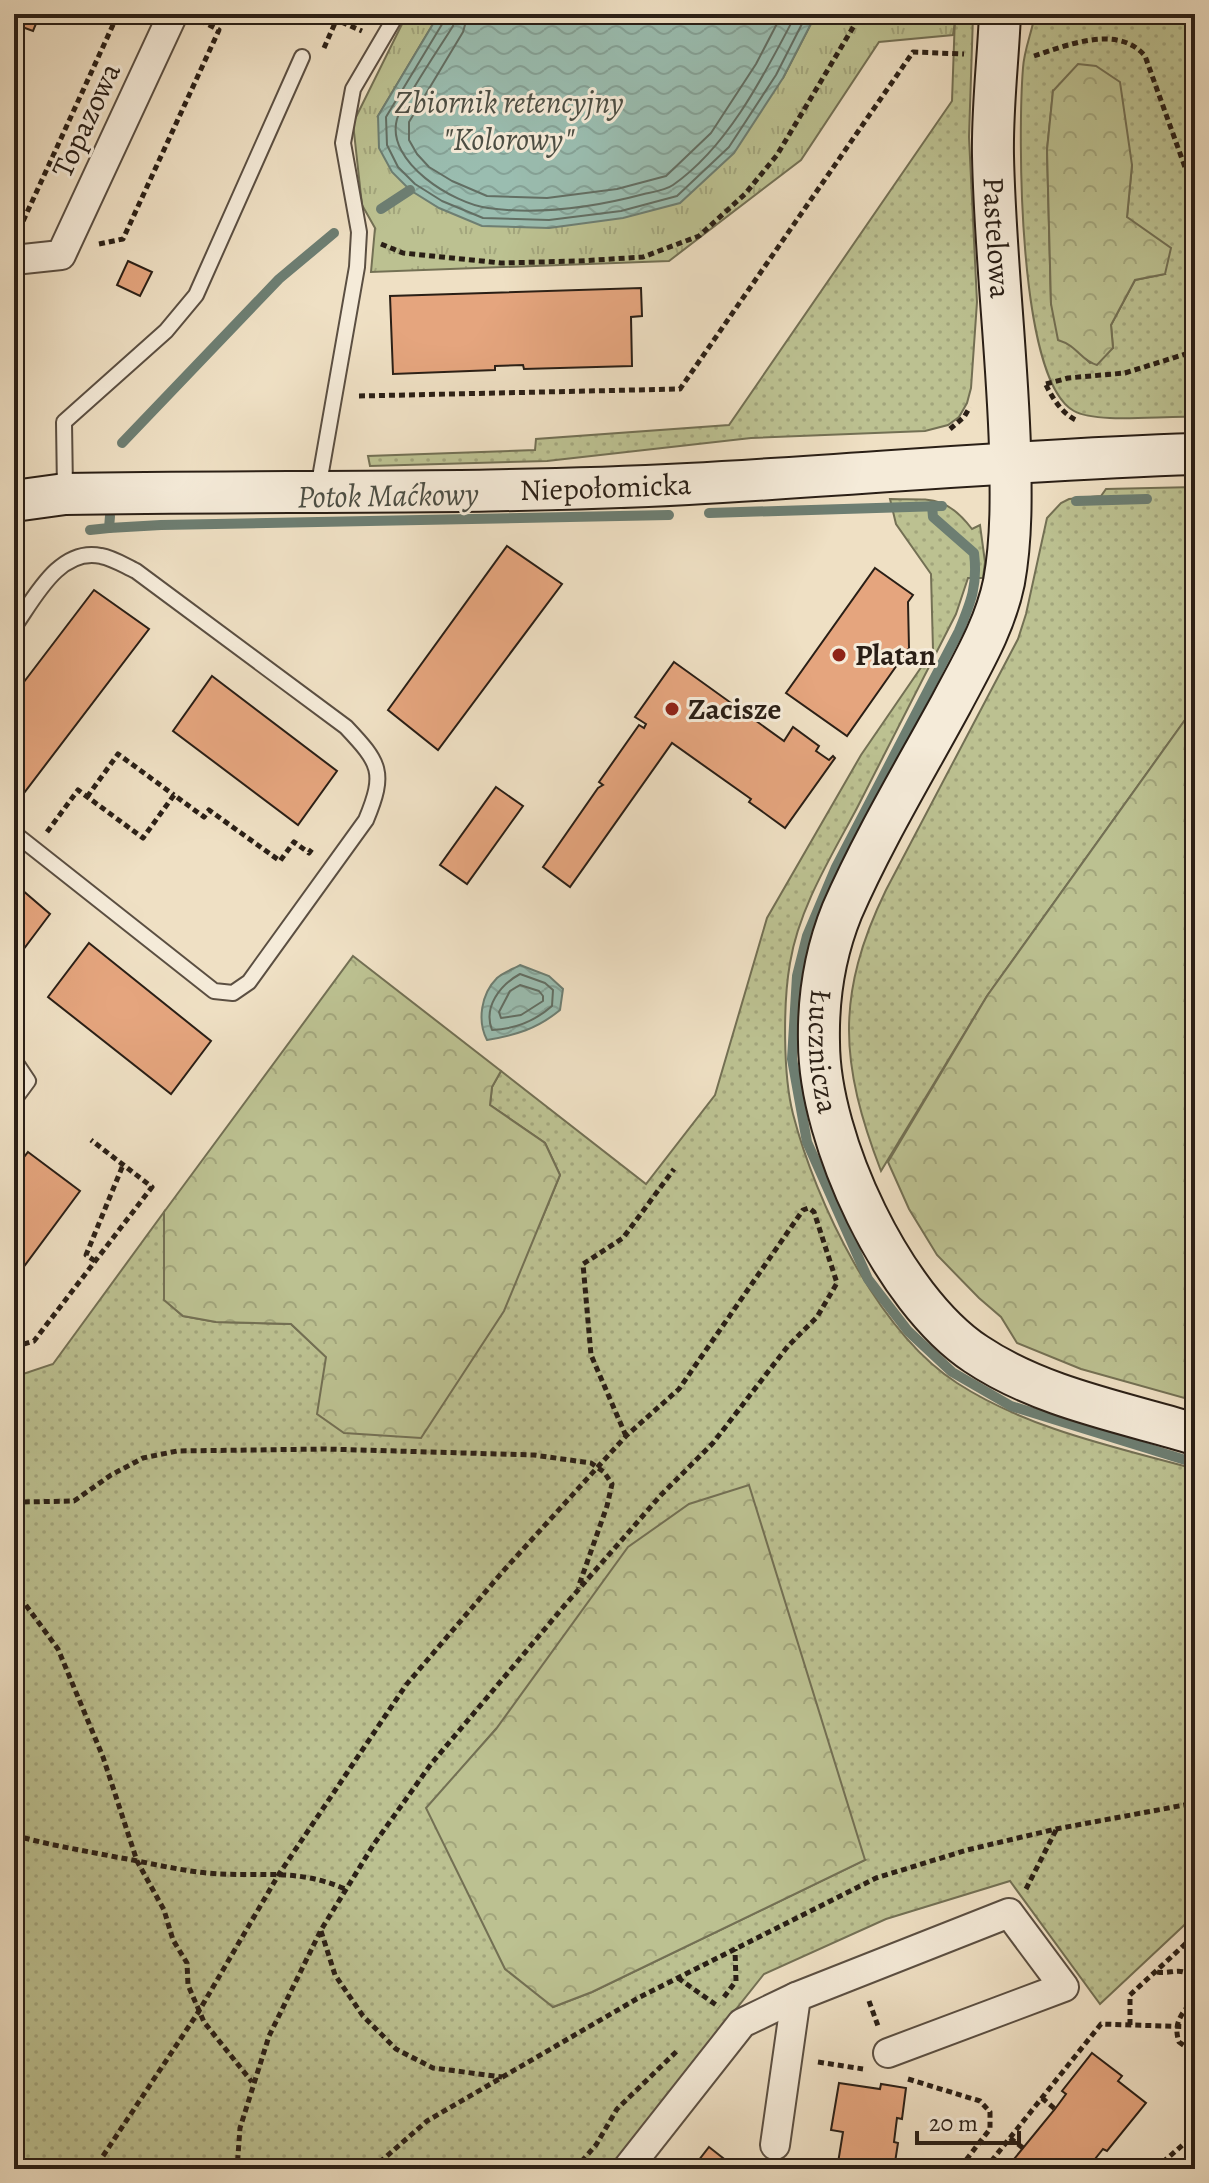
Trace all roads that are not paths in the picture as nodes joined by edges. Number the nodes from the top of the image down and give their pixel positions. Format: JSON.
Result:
{"nodes":[{"id":1,"x":397,"y":14,"type":"edge"},
{"id":2,"x":1000,"y":14,"type":"edge"},
{"id":3,"x":185,"y":17,"type":"edge"},
{"id":4,"x":302,"y":57,"type":"road end"},
{"id":5,"x":14,"y":260,"type":"edge"},
{"id":6,"x":1195,"y":454,"type":"edge"},
{"id":7,"x":1010,"y":462,"type":"junction"},
{"id":8,"x":318,"y":493,"type":"junction"},
{"id":9,"x":65,"y":494,"type":"junction"},
{"id":10,"x":14,"y":501,"type":"edge"},
{"id":11,"x":14,"y":627,"type":"edge"},
{"id":12,"x":14,"y":833,"type":"edge"},
{"id":13,"x":14,"y":1060,"type":"edge"},
{"id":14,"x":14,"y":1100,"type":"edge"},
{"id":15,"x":1195,"y":1434,"type":"edge"},
{"id":16,"x":796,"y":1997,"type":"junction"},
{"id":17,"x":887,"y":2067,"type":"road end"},
{"id":18,"x":775,"y":2145,"type":"dead end"},
{"id":19,"x":627,"y":2169,"type":"edge"}],
"edges":[{"from":1,"to":8,"type":"lane"},
{"from":2,"to":7,"type":"street","name":"Pastelowa"},
{"from":3,"to":5,"type":"street","name":"Topazowa"},
{"from":4,"to":9,"type":"lane"},
{"from":6,"to":7,"type":"street","name":"Niepołomicka"},
{"from":7,"to":8,"type":"street","name":"Niepołomicka"},
{"from":7,"to":15,"type":"street","name":"Łucznicza"},
{"from":8,"to":9,"type":"street","name":"Niepołomicka"},
{"from":9,"to":10,"type":"street","name":"Niepołomicka"},
{"from":11,"to":12,"type":"lane"},
{"from":13,"to":14,"type":"lane"},
{"from":16,"to":17,"type":"street"},
{"from":16,"to":18,"type":"street"},
{"from":16,"to":19,"type":"street"}]}
